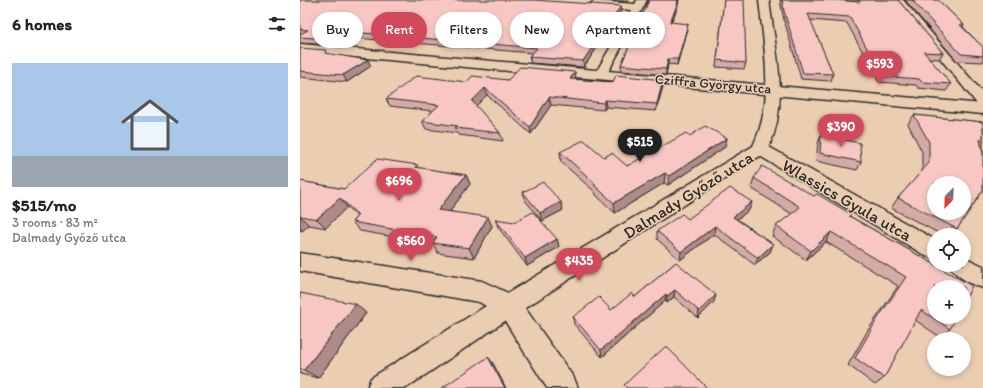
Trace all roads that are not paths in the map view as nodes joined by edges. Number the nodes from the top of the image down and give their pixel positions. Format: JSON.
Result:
{"nodes":[{"id":1,"x":764,"y":0,"type":"edge"},
{"id":2,"x":898,"y":0,"type":"edge"},
{"id":3,"x":585,"y":4,"type":"edge"},
{"id":4,"x":640,"y":4,"type":"edge"},
{"id":5,"x":300,"y":48,"type":"edge"},
{"id":6,"x":601,"y":74,"type":"junction"},
{"id":7,"x":774,"y":90,"type":"junction"},
{"id":8,"x":983,"y":102,"type":"edge"},
{"id":9,"x":983,"y":109,"type":"edge"},
{"id":10,"x":760,"y":150,"type":"junction"},
{"id":11,"x":927,"y":246,"type":"edge"},
{"id":12,"x":300,"y":262,"type":"edge"},
{"id":13,"x":971,"y":271,"type":"edge"},
{"id":14,"x":983,"y":278,"type":"edge"},
{"id":15,"x":509,"y":305,"type":"junction"},
{"id":16,"x":381,"y":388,"type":"edge"},
{"id":17,"x":564,"y":388,"type":"edge"}],
"edges":[{"from":1,"to":7,"type":"street","name":"Dalmady Győző utca"},
{"from":2,"to":8,"type":"street"},
{"from":3,"to":4,"type":"street"},
{"from":4,"to":6,"type":"street"},
{"from":5,"to":6,"type":"street","name":"Cziffra György utca"},
{"from":6,"to":7,"type":"street","name":"Cziffra György utca"},
{"from":7,"to":9,"type":"street","name":"Cziffra György utca"},
{"from":7,"to":10,"type":"street","name":"Dalmady Győző utca"},
{"from":10,"to":11,"type":"street","name":"Wlassics Gyula utca"},
{"from":10,"to":15,"type":"street","name":"Dalmady Győző utca"},
{"from":12,"to":15,"type":"street"},
{"from":13,"to":14,"type":"street"},
{"from":15,"to":16,"type":"street","name":"Dalmady Győző utca"},
{"from":15,"to":17,"type":"street"}]}
